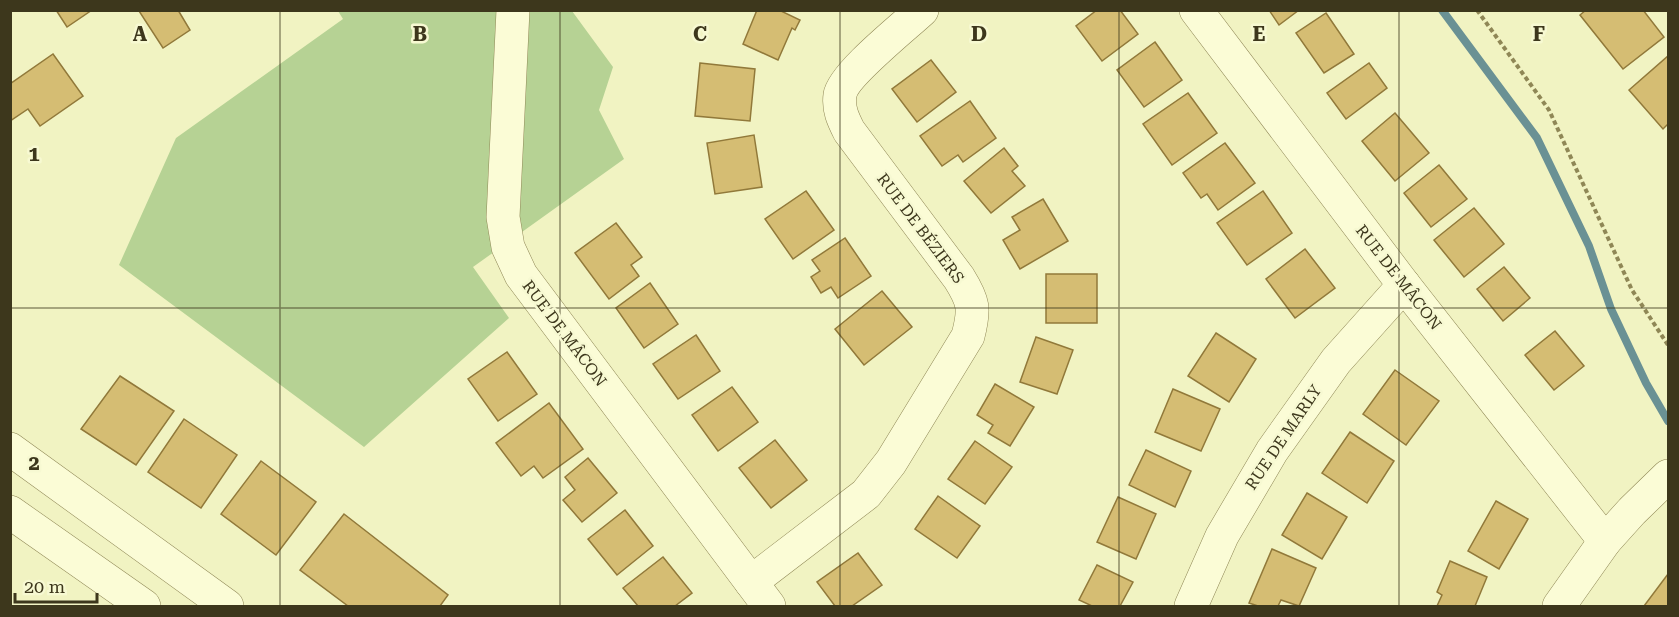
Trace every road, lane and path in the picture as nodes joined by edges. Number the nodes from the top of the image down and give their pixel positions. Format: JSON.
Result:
{"nodes":[{"id":1,"x":513,"y":10,"type":"edge"},
{"id":2,"x":922,"y":10,"type":"edge"},
{"id":3,"x":1196,"y":10,"type":"edge"},
{"id":4,"x":1477,"y":10,"type":"edge"},
{"id":5,"x":1404,"y":285,"type":"junction"},
{"id":6,"x":1668,"y":345,"type":"edge"},
{"id":7,"x":10,"y":449,"type":"edge"},
{"id":8,"x":1668,"y":476,"type":"edge"},
{"id":9,"x":10,"y":512,"type":"edge"},
{"id":10,"x":1605,"y":541,"type":"junction"},
{"id":11,"x":760,"y":594,"type":"edge"},
{"id":12,"x":144,"y":606,"type":"edge"},
{"id":13,"x":227,"y":606,"type":"edge"},
{"id":14,"x":1191,"y":606,"type":"edge"},
{"id":15,"x":1559,"y":606,"type":"edge"}],
"edges":[{"from":1,"to":11,"type":"street","name":"RUE DE MÂCON"},
{"from":2,"to":11,"type":"street","name":"RUE DE BÉZIERS"},
{"from":3,"to":5,"type":"street","name":"RUE DE MÂCON"},
{"from":4,"to":6,"type":"path"},
{"from":5,"to":10,"type":"street","name":"RUE DE MÂCON"},
{"from":5,"to":14,"type":"street","name":"RUE DE MARLY"},
{"from":7,"to":13,"type":"street"},
{"from":8,"to":10,"type":"street"},
{"from":9,"to":12,"type":"street"},
{"from":10,"to":15,"type":"street"}]}
